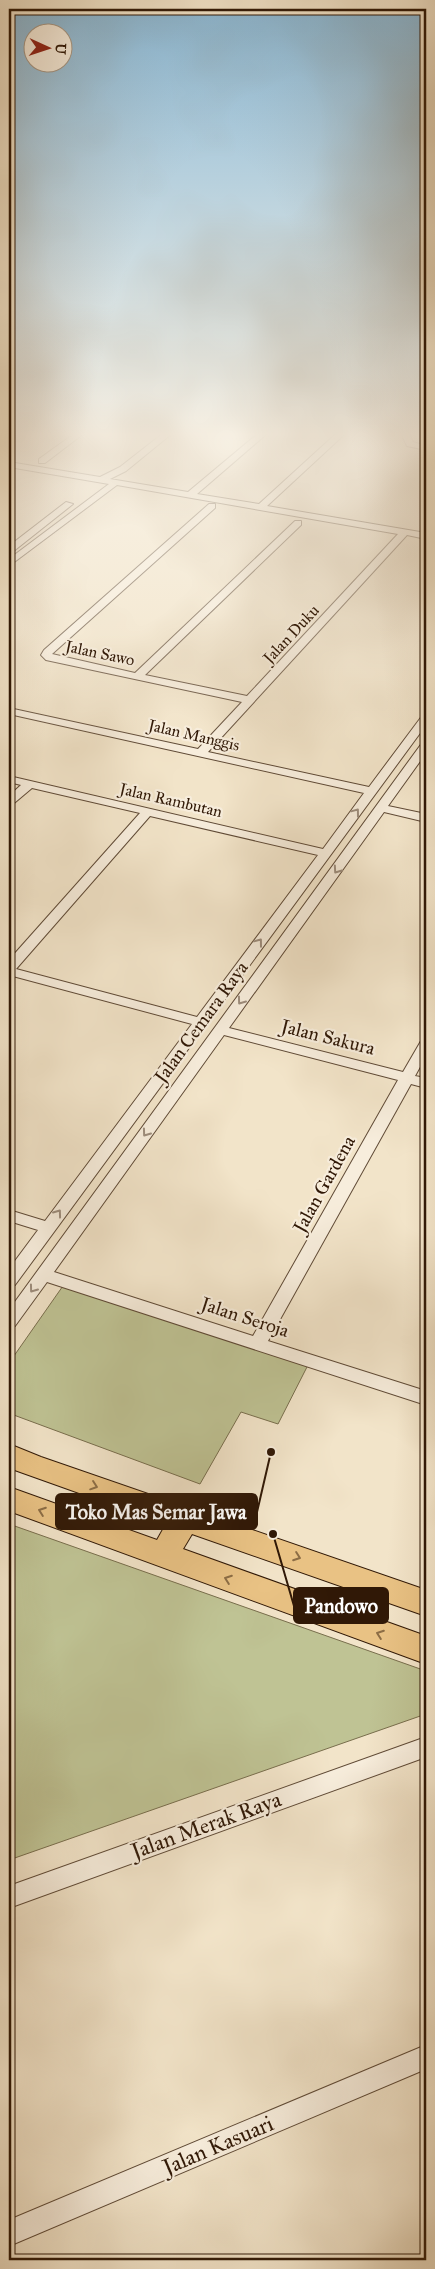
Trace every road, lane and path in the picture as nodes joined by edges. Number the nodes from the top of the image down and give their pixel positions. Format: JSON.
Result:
{"nodes":[{"id":1,"x":26,"y":537,"type":"edge"},
{"id":2,"x":44,"y":537,"type":"edge"},
{"id":3,"x":177,"y":537,"type":"edge"},
{"id":4,"x":283,"y":537,"type":"edge"},
{"id":5,"x":400,"y":537,"type":"edge"},
{"id":6,"x":9,"y":550,"type":"edge"},
{"id":7,"x":9,"y":563,"type":"edge"},
{"id":8,"x":138,"y":676,"type":"junction"},
{"id":9,"x":250,"y":700,"type":"junction"},
{"id":10,"x":9,"y":711,"type":"edge"},
{"id":11,"x":426,"y":718,"type":"edge"},
{"id":12,"x":425,"y":749,"type":"edge"},
{"id":13,"x":201,"y":753,"type":"junction"},
{"id":14,"x":9,"y":779,"type":"edge"},
{"id":15,"x":29,"y":784,"type":"junction"},
{"id":16,"x":371,"y":791,"type":"junction"},
{"id":17,"x":9,"y":802,"type":"edge"},
{"id":18,"x":381,"y":808,"type":"junction"},
{"id":19,"x":148,"y":812,"type":"junction"},
{"id":20,"x":426,"y":818,"type":"edge"},
{"id":21,"x":325,"y":853,"type":"junction"},
{"id":22,"x":298,"y":890,"type":"junction"},
{"id":23,"x":319,"y":895,"type":"junction"},
{"id":24,"x":9,"y":970,"type":"edge"},
{"id":25,"x":200,"y":1022,"type":"junction"},
{"id":26,"x":221,"y":1030,"type":"junction"},
{"id":27,"x":426,"y":1044,"type":"edge"},
{"id":28,"x":406,"y":1078,"type":"junction"},
{"id":29,"x":426,"y":1083,"type":"edge"},
{"id":30,"x":9,"y":1215,"type":"edge"},
{"id":31,"x":41,"y":1226,"type":"dead end"},
{"id":32,"x":50,"y":1277,"type":"dead end"},
{"id":33,"x":9,"y":1281,"type":"edge"},
{"id":34,"x":9,"y":1322,"type":"edge"},
{"id":35,"x":258,"y":1343,"type":"junction"},
{"id":36,"x":425,"y":1395,"type":"edge"},
{"id":37,"x":9,"y":1455,"type":"edge"},
{"id":38,"x":9,"y":1499,"type":"edge"},
{"id":39,"x":185,"y":1518,"type":"junction"},
{"id":40,"x":164,"y":1556,"type":"junction"},
{"id":41,"x":426,"y":1604,"type":"edge"},
{"id":42,"x":426,"y":1650,"type":"edge"},
{"id":43,"x":426,"y":1743,"type":"edge"},
{"id":44,"x":426,"y":1747,"type":"edge"},
{"id":45,"x":404,"y":1754,"type":"junction"},
{"id":46,"x":9,"y":1897,"type":"edge"},
{"id":47,"x":426,"y":2057,"type":"edge"},
{"id":48,"x":9,"y":2233,"type":"edge"}],
"edges":[{"from":1,"to":6,"type":"street"},
{"from":2,"to":7,"type":"street"},
{"from":3,"to":8,"type":"street","name":"Jalan Sawo"},
{"from":4,"to":8,"type":"street"},
{"from":5,"to":9,"type":"street","name":"Jalan Duku"},
{"from":8,"to":9,"type":"street","name":"Jalan Sawo"},
{"from":9,"to":13,"type":"street","name":"Jalan Duku"},
{"from":10,"to":13,"type":"street","name":"Jalan Manggis"},
{"from":11,"to":16,"type":"street","name":"Jalan Cemara Raya"},
{"from":12,"to":18,"type":"street","name":"Jalan Cemara Raya"},
{"from":13,"to":16,"type":"street","name":"Jalan Manggis"},
{"from":14,"to":15,"type":"street","name":"Jalan Rambutan"},
{"from":15,"to":17,"type":"street"},
{"from":15,"to":19,"type":"street","name":"Jalan Rambutan"},
{"from":21,"to":16,"type":"street","name":"Jalan Cemara Raya","one_way":true},
{"from":18,"to":20,"type":"street"},
{"from":18,"to":23,"type":"street","name":"Jalan Cemara Raya","one_way":true},
{"from":19,"to":21,"type":"street","name":"Jalan Rambutan"},
{"from":19,"to":24,"type":"street"},
{"from":21,"to":22,"type":"street","name":"Jalan Cemara Raya"},
{"from":22,"to":23,"type":"street"},
{"from":25,"to":22,"type":"street","name":"Jalan Cemara Raya","one_way":true},
{"from":23,"to":26,"type":"street","name":"Jalan Cemara Raya","one_way":true},
{"from":24,"to":25,"type":"street"},
{"from":33,"to":25,"type":"street","name":"Jalan Cemara Raya","one_way":true},
{"from":26,"to":28,"type":"street","name":"Jalan Sakura"},
{"from":26,"to":34,"type":"street","name":"Jalan Cemara Raya","one_way":true},
{"from":27,"to":28,"type":"street","name":"Jalan Gardena"},
{"from":28,"to":29,"type":"street","name":"Jalan Sakura"},
{"from":28,"to":35,"type":"street","name":"Jalan Gardena"},
{"from":30,"to":31,"type":"street"},
{"from":32,"to":35,"type":"street","name":"Jalan Seroja"},
{"from":35,"to":36,"type":"street","name":"Jalan Seroja"},
{"from":37,"to":39,"type":"main road","one_way":true},
{"from":40,"to":38,"type":"main road","one_way":true},
{"from":39,"to":40,"type":"main road"},
{"from":39,"to":41,"type":"main road","one_way":true},
{"from":42,"to":40,"type":"main road","one_way":true},
{"from":43,"to":45,"type":"street","name":"Jalan Merak Raya"},
{"from":44,"to":45,"type":"street","name":"Jalan Merak Raya"},
{"from":45,"to":46,"type":"street","name":"Jalan Merak Raya"},
{"from":47,"to":48,"type":"street","name":"Jalan Kasuari"}]}
